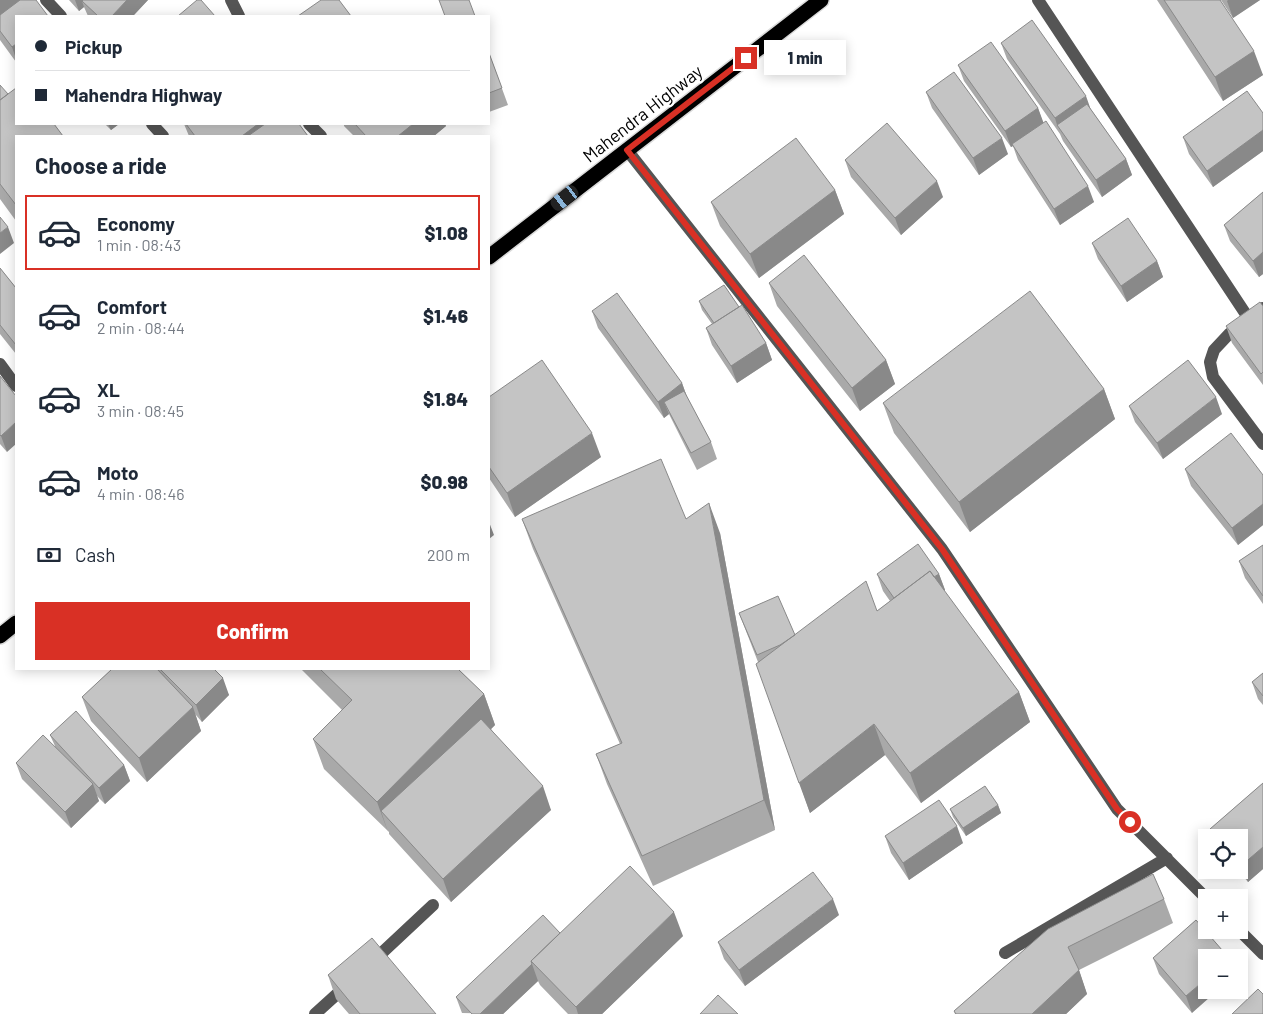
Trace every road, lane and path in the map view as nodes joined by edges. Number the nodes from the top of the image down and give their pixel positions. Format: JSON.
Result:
{"nodes":[{"id":1,"x":46,"y":0,"type":"edge"},
{"id":2,"x":231,"y":0,"type":"edge"},
{"id":3,"x":821,"y":0,"type":"edge"},
{"id":4,"x":1038,"y":0,"type":"edge"},
{"id":5,"x":60,"y":15,"type":"edge"},
{"id":6,"x":238,"y":15,"type":"edge"},
{"id":7,"x":153,"y":125,"type":"edge"},
{"id":8,"x":310,"y":125,"type":"edge"},
{"id":9,"x":162,"y":135,"type":"edge"},
{"id":10,"x":320,"y":135,"type":"edge"},
{"id":11,"x":627,"y":150,"type":"junction"},
{"id":12,"x":490,"y":256,"type":"edge"},
{"id":13,"x":1263,"y":308,"type":"edge"},
{"id":14,"x":1249,"y":319,"type":"junction"},
{"id":15,"x":0,"y":364,"type":"edge"},
{"id":16,"x":15,"y":385,"type":"edge"},
{"id":17,"x":1263,"y":444,"type":"edge"},
{"id":18,"x":15,"y":624,"type":"edge"},
{"id":19,"x":0,"y":636,"type":"edge"},
{"id":20,"x":1167,"y":858,"type":"junction"},
{"id":21,"x":1198,"y":890,"type":"edge"},
{"id":22,"x":433,"y":905,"type":"dead end"},
{"id":23,"x":1248,"y":939,"type":"edge"},
{"id":24,"x":1005,"y":952,"type":"dead end"},
{"id":25,"x":1263,"y":954,"type":"edge"},
{"id":26,"x":315,"y":1014,"type":"edge"}],
"edges":[{"from":1,"to":5,"type":"street"},
{"from":2,"to":6,"type":"street"},
{"from":3,"to":11,"type":"highway","name":"Mahendra Highway"},
{"from":4,"to":14,"type":"street"},
{"from":7,"to":9,"type":"street"},
{"from":8,"to":10,"type":"street"},
{"from":11,"to":12,"type":"highway","name":"Mahendra Highway"},
{"from":11,"to":20,"type":"street"},
{"from":13,"to":14,"type":"street"},
{"from":14,"to":17,"type":"street"},
{"from":15,"to":16,"type":"street"},
{"from":18,"to":19,"type":"highway"},
{"from":20,"to":21,"type":"street"},
{"from":20,"to":24,"type":"street"},
{"from":22,"to":26,"type":"street"},
{"from":23,"to":25,"type":"street"}]}
